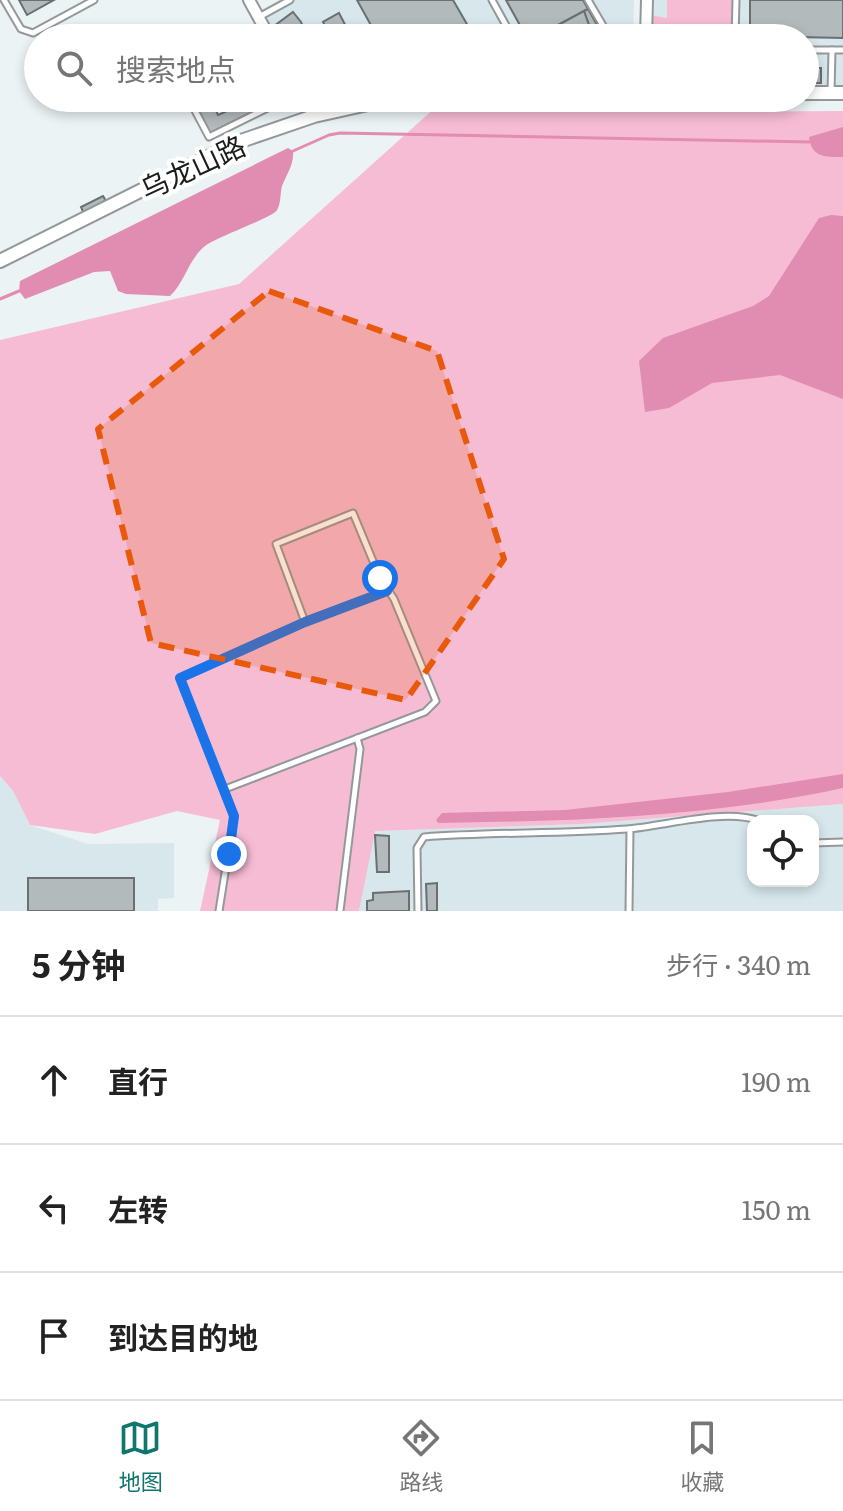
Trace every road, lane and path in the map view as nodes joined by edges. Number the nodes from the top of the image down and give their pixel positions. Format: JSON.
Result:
{"nodes":[{"id":1,"x":4,"y":0,"type":"edge"},
{"id":2,"x":94,"y":0,"type":"edge"},
{"id":3,"x":249,"y":0,"type":"edge"},
{"id":4,"x":290,"y":0,"type":"edge"},
{"id":5,"x":492,"y":0,"type":"edge"},
{"id":6,"x":588,"y":0,"type":"edge"},
{"id":7,"x":647,"y":0,"type":"edge"},
{"id":8,"x":736,"y":0,"type":"edge"},
{"id":9,"x":259,"y":18,"type":"junction"},
{"id":10,"x":50,"y":24,"type":"edge"},
{"id":11,"x":262,"y":24,"type":"edge"},
{"id":12,"x":505,"y":24,"type":"edge"},
{"id":13,"x":602,"y":24,"type":"edge"},
{"id":14,"x":646,"y":24,"type":"edge"},
{"id":15,"x":735,"y":24,"type":"edge"},
{"id":16,"x":24,"y":30,"type":"edge"},
{"id":17,"x":819,"y":50,"type":"edge"},
{"id":18,"x":832,"y":50,"type":"junction"},
{"id":19,"x":843,"y":50,"type":"edge"},
{"id":20,"x":837,"y":93,"type":"edge"},
{"id":21,"x":196,"y":112,"type":"edge"},
{"id":22,"x":260,"y":112,"type":"edge"},
{"id":23,"x":312,"y":112,"type":"edge"},
{"id":24,"x":332,"y":112,"type":"edge"},
{"id":25,"x":314,"y":116,"type":"junction"},
{"id":26,"x":0,"y":261,"type":"edge"},
{"id":27,"x":387,"y":591,"type":"junction"},
{"id":28,"x":305,"y":622,"type":"junction"},
{"id":29,"x":357,"y":738,"type":"junction"},
{"id":30,"x":225,"y":789,"type":"junction"},
{"id":31,"x":747,"y":820,"type":"edge"},
{"id":32,"x":630,"y":829,"type":"junction"},
{"id":33,"x":843,"y":842,"type":"edge"},
{"id":34,"x":819,"y":843,"type":"edge"},
{"id":35,"x":219,"y":911,"type":"edge"},
{"id":36,"x":340,"y":911,"type":"edge"},
{"id":37,"x":418,"y":911,"type":"edge"},
{"id":38,"x":629,"y":911,"type":"edge"}],
"edges":[{"from":1,"to":16,"type":"lane"},
{"from":2,"to":10,"type":"lane"},
{"from":3,"to":9,"type":"street"},
{"from":4,"to":9,"type":"lane"},
{"from":5,"to":12,"type":"lane"},
{"from":6,"to":13,"type":"lane"},
{"from":7,"to":14,"type":"street"},
{"from":8,"to":15,"type":"lane"},
{"from":9,"to":11,"type":"street"},
{"from":17,"to":18,"type":"lane"},
{"from":18,"to":19,"type":"lane"},
{"from":18,"to":20,"type":"lane"},
{"from":21,"to":22,"type":"lane"},
{"from":23,"to":25,"type":"street"},
{"from":24,"to":25,"type":"street","name":"乌龙山路"},
{"from":25,"to":26,"type":"street","name":"乌龙山路"},
{"from":27,"to":28,"type":"lane"},
{"from":27,"to":28,"type":"lane"},
{"from":27,"to":29,"type":"lane"},
{"from":28,"to":30,"type":"lane"},
{"from":29,"to":30,"type":"lane"},
{"from":29,"to":36,"type":"lane"},
{"from":30,"to":35,"type":"lane"},
{"from":31,"to":32,"type":"lane"},
{"from":32,"to":37,"type":"lane"},
{"from":32,"to":38,"type":"lane"},
{"from":33,"to":34,"type":"lane"}]}
